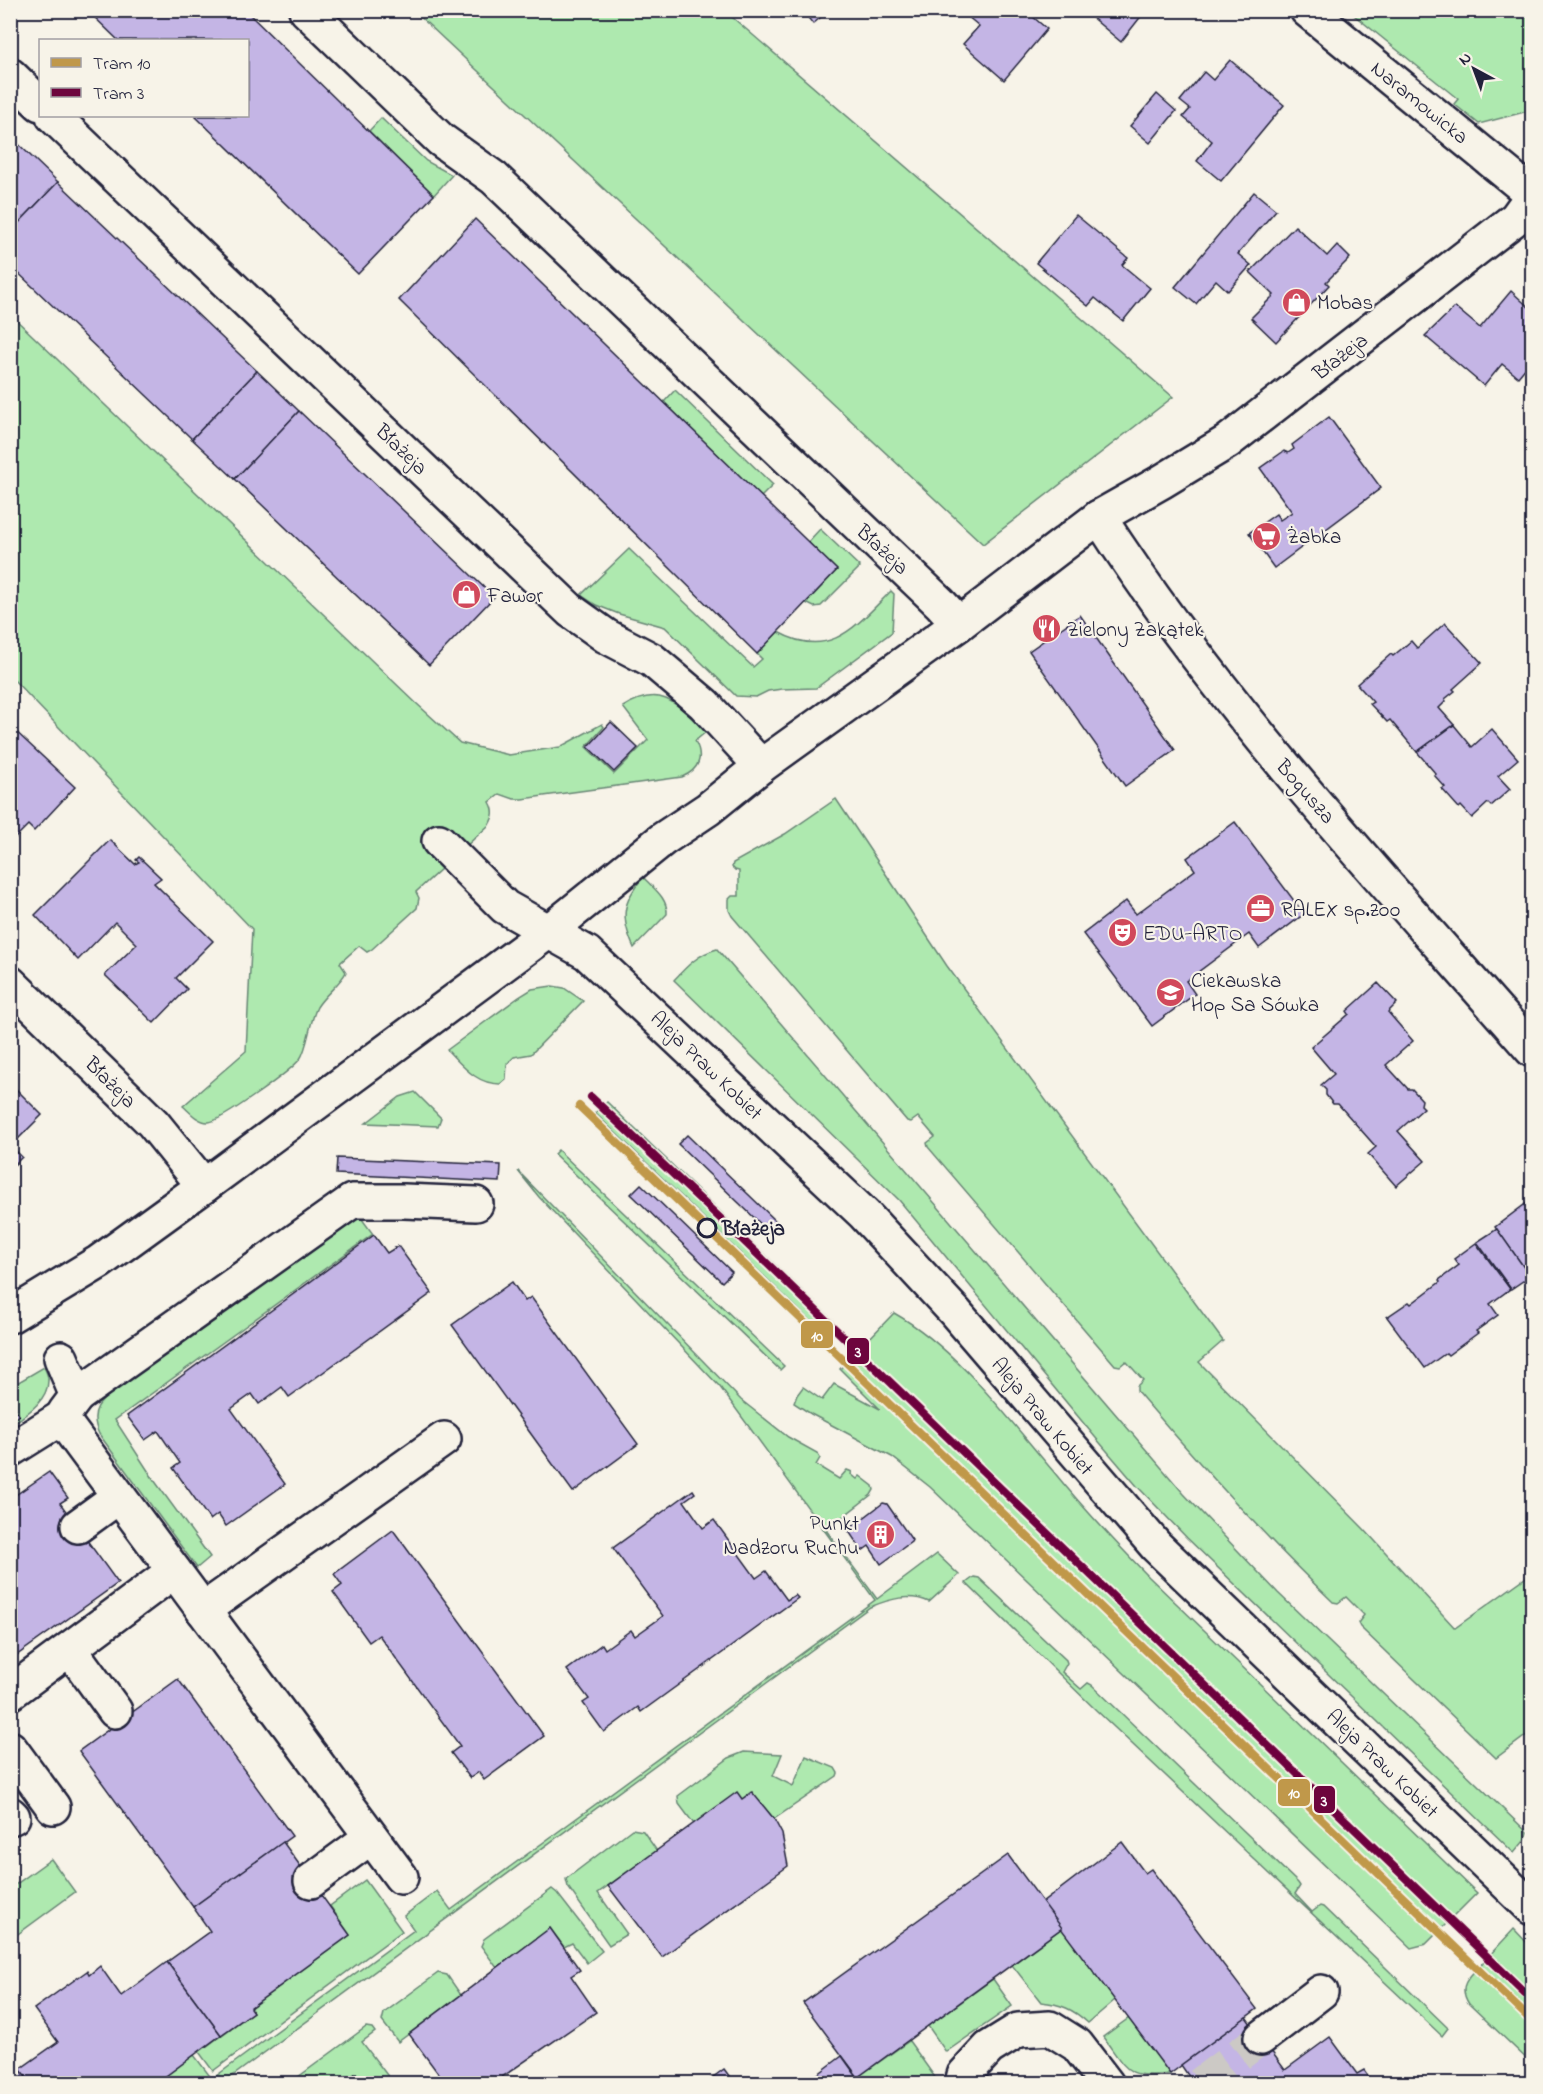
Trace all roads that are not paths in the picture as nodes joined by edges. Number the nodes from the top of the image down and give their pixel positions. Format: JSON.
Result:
{"nodes":[{"id":1,"x":306,"y":10,"type":"edge"},
{"id":2,"x":1307,"y":10,"type":"edge"},
{"id":3,"x":10,"y":75,"type":"edge"},
{"id":4,"x":39,"y":103,"type":"edge"},
{"id":5,"x":54,"y":117,"type":"edge"},
{"id":6,"x":1533,"y":195,"type":"edge"},
{"id":7,"x":1098,"y":517,"type":"junction"},
{"id":8,"x":958,"y":624,"type":"junction"},
{"id":9,"x":761,"y":766,"type":"junction"},
{"id":10,"x":439,"y":841,"type":"dead end"},
{"id":11,"x":549,"y":931,"type":"junction"},
{"id":12,"x":10,"y":983,"type":"edge"},
{"id":13,"x":1533,"y":1050,"type":"edge"},
{"id":14,"x":204,"y":1186,"type":"junction"},
{"id":15,"x":476,"y":1204,"type":"dead end"},
{"id":16,"x":10,"y":1316,"type":"edge"},
{"id":17,"x":61,"y":1358,"type":"dead end"},
{"id":18,"x":69,"y":1407,"type":"junction"},
{"id":19,"x":444,"y":1439,"type":"dead end"},
{"id":20,"x":10,"y":1450,"type":"edge"},
{"id":21,"x":118,"y":1497,"type":"junction"},
{"id":22,"x":78,"y":1526,"type":"dead end"},
{"id":23,"x":174,"y":1572,"type":"junction"},
{"id":24,"x":202,"y":1610,"type":"junction"},
{"id":25,"x":70,"y":1649,"type":"junction"},
{"id":26,"x":10,"y":1693,"type":"edge"},
{"id":27,"x":115,"y":1711,"type":"dead end"},
{"id":28,"x":10,"y":1748,"type":"edge"},
{"id":29,"x":53,"y":1807,"type":"dead end"},
{"id":30,"x":10,"y":1814,"type":"edge"},
{"id":31,"x":10,"y":1818,"type":"edge"},
{"id":32,"x":371,"y":1837,"type":"junction"},
{"id":33,"x":401,"y":1877,"type":"dead end"},
{"id":34,"x":311,"y":1881,"type":"dead end"},
{"id":35,"x":1533,"y":1908,"type":"edge"},
{"id":36,"x":1321,"y":1992,"type":"dead end"},
{"id":37,"x":1262,"y":2038,"type":"tunnel mouth"},
{"id":38,"x":962,"y":2084,"type":"edge"},
{"id":39,"x":1107,"y":2084,"type":"edge"}],
"edges":[{"from":1,"to":8,"type":"street","name":"Błażeja"},
{"from":2,"to":6,"type":"street","name":"Naramowicka"},
{"from":3,"to":4,"type":"street"},
{"from":5,"to":9,"type":"street","name":"Błażeja"},
{"from":6,"to":7,"type":"street","name":"Błażeja"},
{"from":7,"to":8,"type":"street","name":"Błażeja"},
{"from":7,"to":13,"type":"street","name":"Bogusza"},
{"from":8,"to":9,"type":"street","name":"Błażeja"},
{"from":9,"to":11,"type":"street","name":"Błażeja"},
{"from":10,"to":11,"type":"street","name":"Aleja Praw Kobiet"},
{"from":11,"to":14,"type":"street","name":"Błażeja"},
{"from":11,"to":35,"type":"street","name":"Aleja Praw Kobiet"},
{"from":12,"to":14,"type":"street","name":"Błażeja"},
{"from":14,"to":16,"type":"street","name":"Błażeja"},
{"from":15,"to":18,"type":"street"},
{"from":17,"to":18,"type":"street"},
{"from":18,"to":20,"type":"street"},
{"from":18,"to":21,"type":"street"},
{"from":19,"to":24,"type":"street"},
{"from":21,"to":22,"type":"street"},
{"from":21,"to":23,"type":"street"},
{"from":23,"to":24,"type":"street"},
{"from":23,"to":25,"type":"street"},
{"from":24,"to":32,"type":"street"},
{"from":25,"to":26,"type":"street"},
{"from":25,"to":27,"type":"street"},
{"from":28,"to":29,"type":"street"},
{"from":30,"to":31,"type":"street"},
{"from":32,"to":33,"type":"street"},
{"from":32,"to":34,"type":"street"},
{"from":36,"to":37,"type":"street"},
{"from":38,"to":39,"type":"street"}]}
